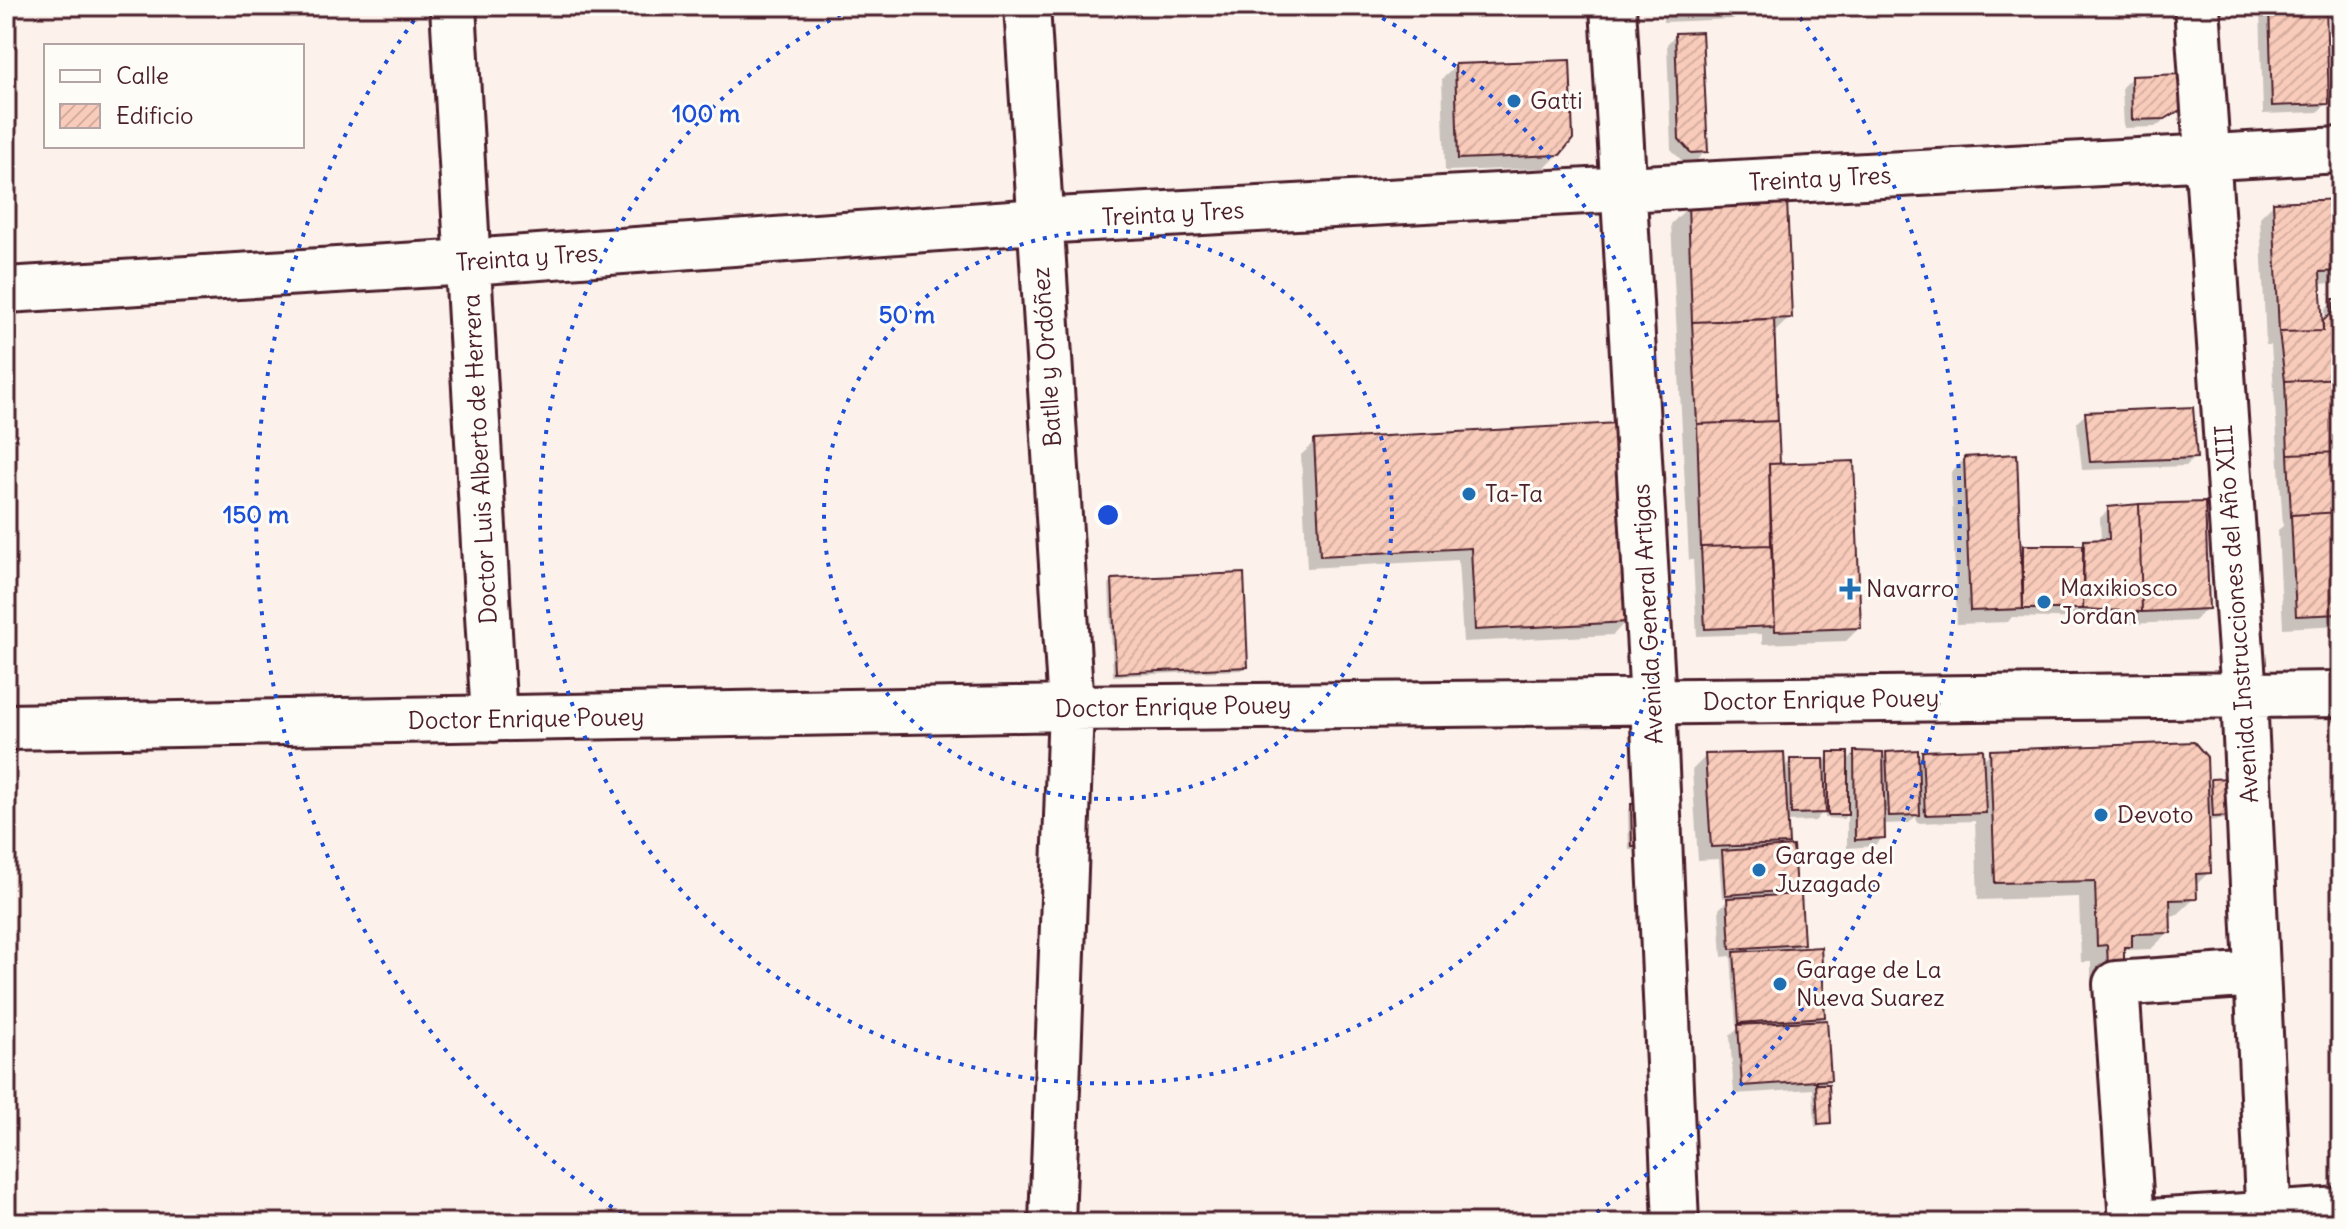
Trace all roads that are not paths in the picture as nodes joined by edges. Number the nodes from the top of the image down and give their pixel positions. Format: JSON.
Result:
{"nodes":[{"id":1,"x":453,"y":6,"type":"edge"},
{"id":2,"x":1027,"y":6,"type":"edge"},
{"id":3,"x":1613,"y":6,"type":"edge"},
{"id":4,"x":2197,"y":6,"type":"edge"},
{"id":5,"x":2341,"y":150,"type":"edge"},
{"id":6,"x":2206,"y":157,"type":"junction"},
{"id":7,"x":1624,"y":191,"type":"junction"},
{"id":8,"x":1038,"y":221,"type":"junction"},
{"id":9,"x":469,"y":262,"type":"junction"},
{"id":10,"x":6,"y":290,"type":"edge"},
{"id":11,"x":2341,"y":694,"type":"edge"},
{"id":12,"x":2244,"y":696,"type":"junction"},
{"id":13,"x":1653,"y":702,"type":"junction"},
{"id":14,"x":1071,"y":708,"type":"junction"},
{"id":15,"x":494,"y":719,"type":"junction"},
{"id":16,"x":6,"y":727,"type":"edge"},
{"id":17,"x":2257,"y":974,"type":"junction"},
{"id":18,"x":2341,"y":1210,"type":"edge"},
{"id":19,"x":2268,"y":1219,"type":"edge"},
{"id":20,"x":1052,"y":1223,"type":"edge"},
{"id":21,"x":1676,"y":1223,"type":"edge"},
{"id":22,"x":2132,"y":1223,"type":"edge"}],
"edges":[{"from":1,"to":9,"type":"street","name":"Doctor Luis Alberto de Herrera"},
{"from":2,"to":8,"type":"street","name":"Batlle y Ordóñez"},
{"from":3,"to":7,"type":"street","name":"Avenida General Artigas"},
{"from":4,"to":6,"type":"street","name":"Avenida Instrucciones del Año XIII"},
{"from":5,"to":6,"type":"street","name":"Treinta y Tres"},
{"from":6,"to":7,"type":"street","name":"Treinta y Tres"},
{"from":6,"to":12,"type":"street","name":"Avenida Instrucciones del Año XIII"},
{"from":7,"to":8,"type":"street","name":"Treinta y Tres"},
{"from":7,"to":13,"type":"street","name":"Avenida General Artigas"},
{"from":8,"to":9,"type":"street","name":"Treinta y Tres"},
{"from":8,"to":14,"type":"street","name":"Batlle y Ordóñez"},
{"from":9,"to":10,"type":"street","name":"Treinta y Tres"},
{"from":9,"to":15,"type":"street","name":"Doctor Luis Alberto de Herrera"},
{"from":11,"to":12,"type":"street","name":"Doctor Enrique Pouey"},
{"from":12,"to":13,"type":"street","name":"Doctor Enrique Pouey"},
{"from":12,"to":17,"type":"street","name":"Avenida Instrucciones del Año XIII"},
{"from":13,"to":14,"type":"street","name":"Doctor Enrique Pouey"},
{"from":13,"to":21,"type":"street","name":"Avenida General Artigas"},
{"from":14,"to":15,"type":"street","name":"Doctor Enrique Pouey"},
{"from":14,"to":20,"type":"street","name":"Batlle y Ordóñez"},
{"from":15,"to":16,"type":"street","name":"Doctor Enrique Pouey"},
{"from":17,"to":19,"type":"street","name":"Avenida Instrucciones del Año XIII"},
{"from":17,"to":22,"type":"street"},
{"from":18,"to":19,"type":"street"},
{"from":19,"to":22,"type":"street"}]}
